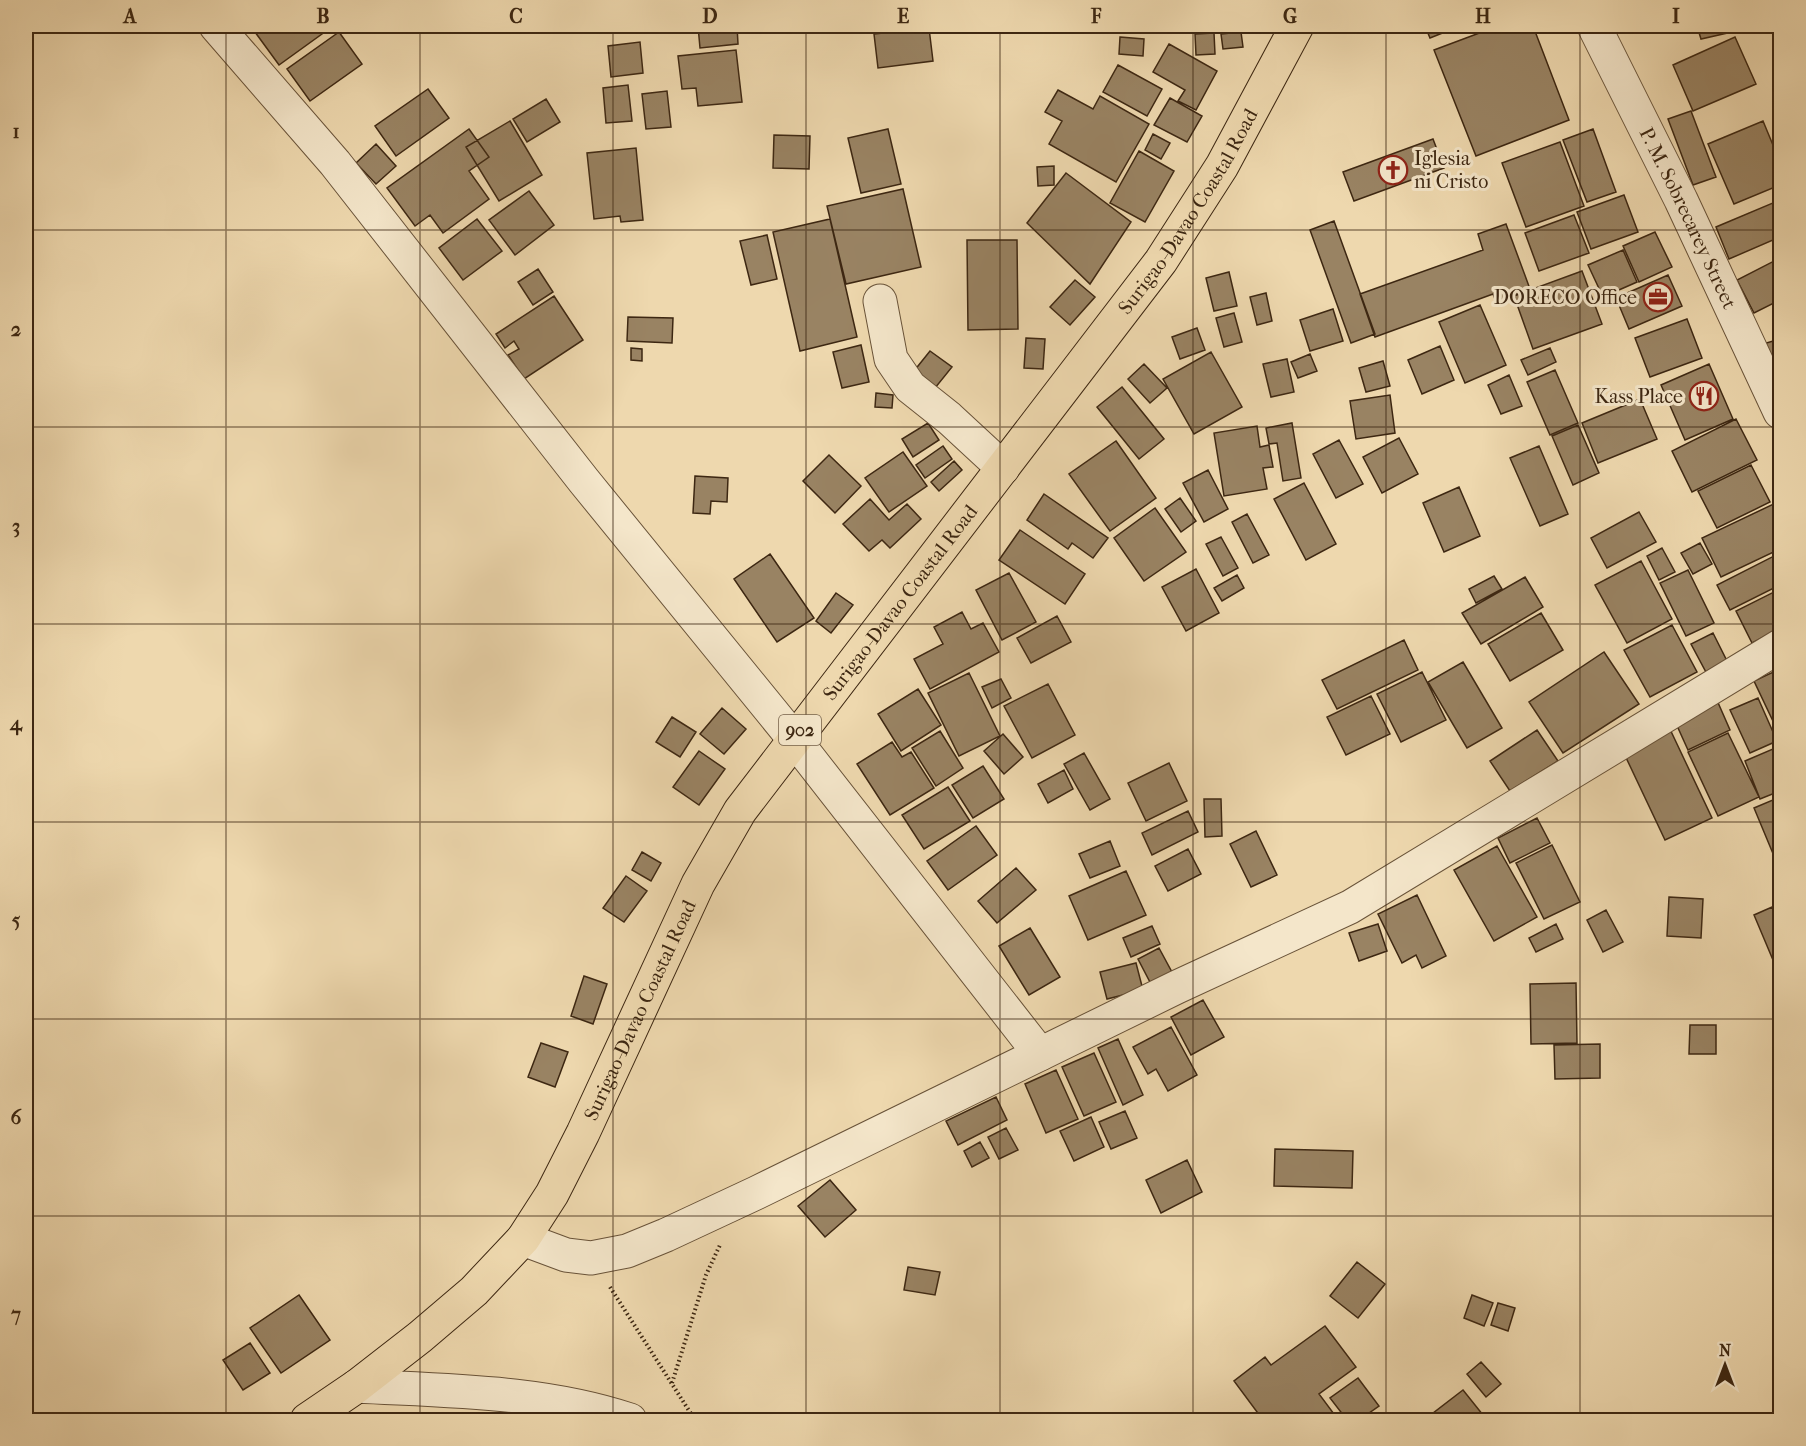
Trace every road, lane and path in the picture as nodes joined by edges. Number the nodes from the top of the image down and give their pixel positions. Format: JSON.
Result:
{"nodes":[{"id":1,"x":216,"y":26,"type":"edge"},
{"id":2,"x":1297,"y":26,"type":"edge"},
{"id":3,"x":1594,"y":26,"type":"edge"},
{"id":4,"x":880,"y":301,"type":"dead end"},
{"id":5,"x":1780,"y":412,"type":"edge"},
{"id":6,"x":1003,"y":468,"type":"junction"},
{"id":7,"x":1780,"y":646,"type":"edge"},
{"id":8,"x":794,"y":739,"type":"junction"},
{"id":9,"x":1040,"y":1053,"type":"junction"},
{"id":10,"x":724,"y":1238,"type":"dead end"},
{"id":11,"x":523,"y":1239,"type":"junction"},
{"id":12,"x":591,"y":1258,"type":"junction"},
{"id":13,"x":672,"y":1383,"type":"junction"},
{"id":14,"x":357,"y":1386,"type":"junction"},
{"id":15,"x":307,"y":1420,"type":"edge"},
{"id":16,"x":630,"y":1420,"type":"edge"},
{"id":17,"x":695,"y":1420,"type":"edge"}],
"edges":[{"from":1,"to":8,"type":"street"},
{"from":2,"to":6,"type":"highway","name":"Surigao-Davao Coastal Road","number":"902"},
{"from":3,"to":5,"type":"street","name":"P. M. Sobrecarey Street"},
{"from":4,"to":6,"type":"street"},
{"from":6,"to":8,"type":"highway","name":"Surigao-Davao Coastal Road","number":"902"},
{"from":7,"to":9,"type":"street"},
{"from":8,"to":9,"type":"street"},
{"from":8,"to":11,"type":"highway","name":"Surigao-Davao Coastal Road","number":"902"},
{"from":9,"to":12,"type":"street"},
{"from":10,"to":13,"type":"path"},
{"from":11,"to":12,"type":"street"},
{"from":11,"to":14,"type":"highway","name":"Surigao-Davao Coastal Road","number":"902"},
{"from":12,"to":13,"type":"path"},
{"from":13,"to":17,"type":"path"},
{"from":14,"to":15,"type":"highway","name":"Surigao-Davao Coastal Road","number":"902"},
{"from":14,"to":16,"type":"street"}]}
